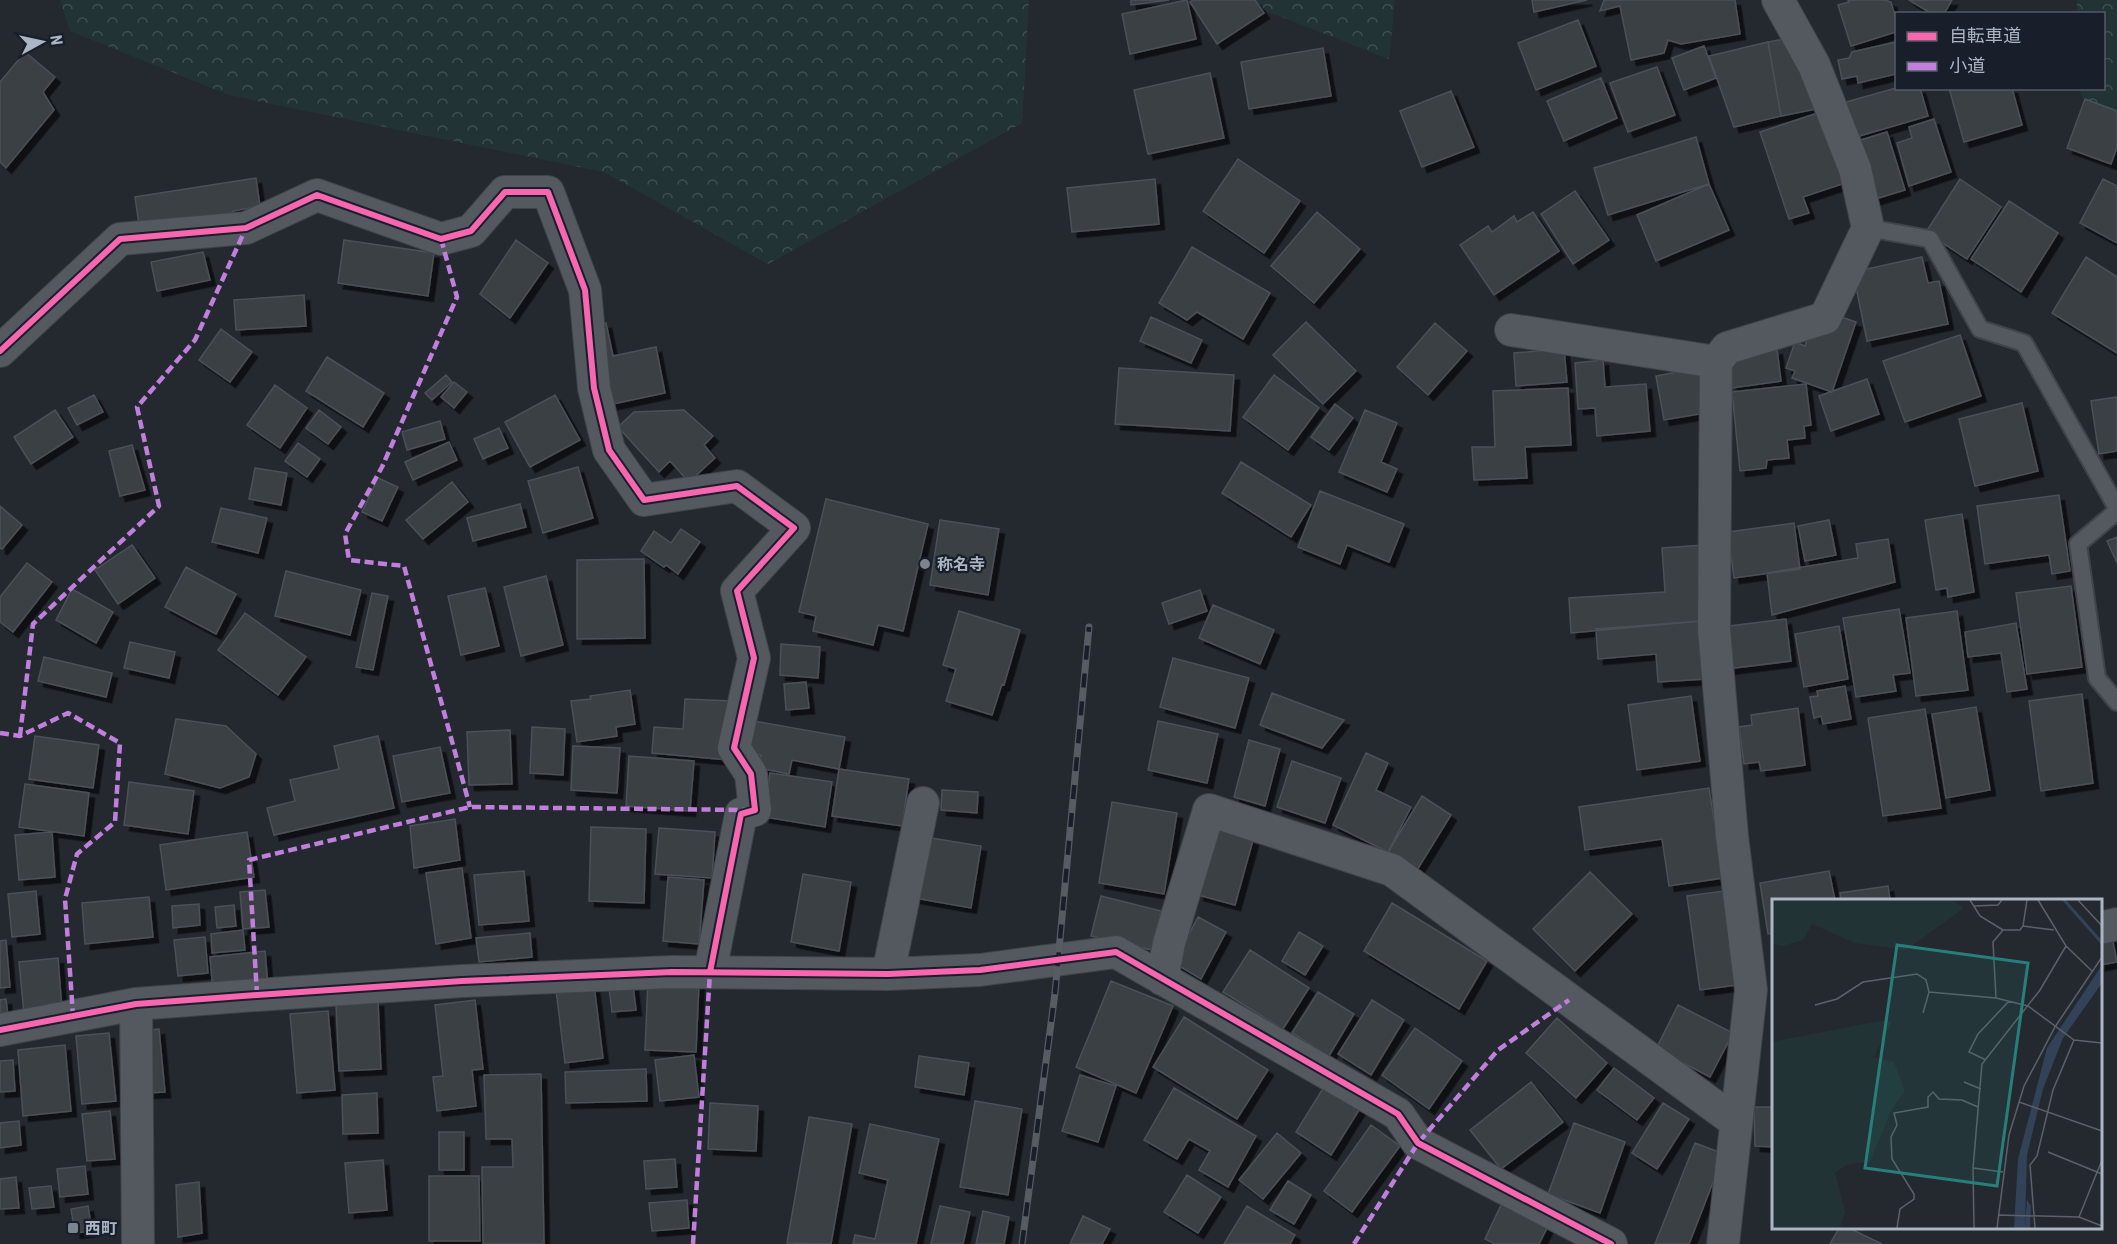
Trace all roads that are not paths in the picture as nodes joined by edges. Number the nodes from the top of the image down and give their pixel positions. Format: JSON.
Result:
{"nodes":[{"id":1,"x":1778,"y":0,"type":"edge"},
{"id":2,"x":1868,"y":228,"type":"junction"},
{"id":3,"x":1511,"y":330,"type":"dead end"},
{"id":4,"x":0,"y":351,"type":"edge"},
{"id":5,"x":1716,"y":362,"type":"junction"},
{"id":6,"x":2117,"y":509,"type":"edge"},
{"id":7,"x":2117,"y":702,"type":"edge"},
{"id":8,"x":922,"y":802,"type":"dead end"},
{"id":9,"x":2117,"y":924,"type":"edge"},
{"id":10,"x":2102,"y":928,"type":"edge"},
{"id":11,"x":710,"y":972,"type":"junction"},
{"id":12,"x":888,"y":974,"type":"junction"},
{"id":13,"x":1162,"y":979,"type":"junction"},
{"id":14,"x":1762,"y":989,"type":"edge"},
{"id":15,"x":135,"y":1004,"type":"junction"},
{"id":16,"x":0,"y":1030,"type":"edge"},
{"id":17,"x":1736,"y":1122,"type":"junction"},
{"id":18,"x":138,"y":1244,"type":"edge"},
{"id":19,"x":1611,"y":1244,"type":"edge"},
{"id":20,"x":1723,"y":1244,"type":"edge"}],
"edges":[{"from":1,"to":2,"type":"street"},
{"from":2,"to":5,"type":"street"},
{"from":2,"to":6,"type":"lane"},
{"from":3,"to":5,"type":"street"},
{"from":4,"to":11,"type":"street"},
{"from":5,"to":14,"type":"street"},
{"from":6,"to":7,"type":"lane"},
{"from":8,"to":12,"type":"street"},
{"from":9,"to":10,"type":"street"},
{"from":11,"to":12,"type":"street"},
{"from":11,"to":15,"type":"street"},
{"from":12,"to":13,"type":"street"},
{"from":13,"to":17,"type":"street"},
{"from":13,"to":19,"type":"street"},
{"from":14,"to":17,"type":"street"},
{"from":15,"to":16,"type":"street"},
{"from":15,"to":18,"type":"street"},
{"from":17,"to":20,"type":"street"}]}
